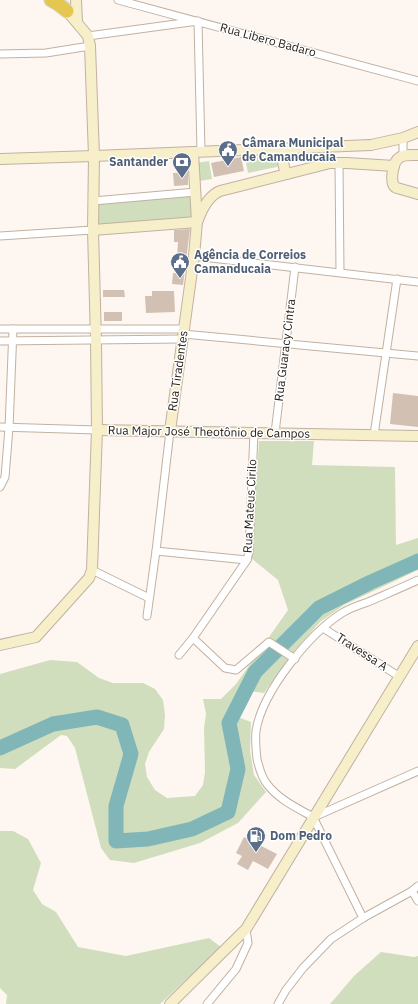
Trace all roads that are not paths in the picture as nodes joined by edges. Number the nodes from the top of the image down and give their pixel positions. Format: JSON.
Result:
{"nodes":[{"id":1,"x":51,"y":0,"type":"edge"},
{"id":2,"x":76,"y":0,"type":"edge"},
{"id":3,"x":118,"y":0,"type":"edge"},
{"id":4,"x":65,"y":6,"type":"edge"},
{"id":5,"x":198,"y":21,"type":"junction"},
{"id":6,"x":77,"y":22,"type":"junction"},
{"id":7,"x":89,"y":41,"type":"junction"},
{"id":8,"x":0,"y":54,"type":"edge"},
{"id":9,"x":418,"y":81,"type":"edge"},
{"id":10,"x":418,"y":132,"type":"edge"},
{"id":11,"x":403,"y":138,"type":"junction"},
{"id":12,"x":335,"y":146,"type":"junction"},
{"id":13,"x":284,"y":148,"type":"junction"},
{"id":14,"x":197,"y":152,"type":"junction"},
{"id":15,"x":418,"y":155,"type":"edge"},
{"id":16,"x":94,"y":156,"type":"junction"},
{"id":17,"x":403,"y":156,"type":"junction"},
{"id":18,"x":0,"y":159,"type":"edge"},
{"id":19,"x":339,"y":163,"type":"junction"},
{"id":20,"x":394,"y":166,"type":"junction"},
{"id":21,"x":286,"y":174,"type":"junction"},
{"id":22,"x":196,"y":192,"type":"junction"},
{"id":23,"x":418,"y":194,"type":"edge"},
{"id":24,"x":93,"y":201,"type":"junction"},
{"id":25,"x":197,"y":222,"type":"junction"},
{"id":26,"x":93,"y":230,"type":"junction"},
{"id":27,"x":0,"y":236,"type":"edge"},
{"id":28,"x":194,"y":256,"type":"junction"},
{"id":29,"x":295,"y":267,"type":"junction"},
{"id":30,"x":340,"y":272,"type":"junction"},
{"id":31,"x":397,"y":279,"type":"junction"},
{"id":32,"x":418,"y":282,"type":"edge"},
{"id":33,"x":95,"y":328,"type":"junction"},
{"id":34,"x":0,"y":329,"type":"edge"},
{"id":35,"x":13,"y":329,"type":"junction"},
{"id":36,"x":183,"y":334,"type":"junction"},
{"id":37,"x":0,"y":341,"type":"edge"},
{"id":38,"x":96,"y":341,"type":"junction"},
{"id":39,"x":12,"y":342,"type":"junction"},
{"id":40,"x":286,"y":344,"type":"junction"},
{"id":41,"x":387,"y":353,"type":"junction"},
{"id":42,"x":418,"y":356,"type":"edge"},
{"id":43,"x":0,"y":427,"type":"edge"},
{"id":44,"x":9,"y":428,"type":"junction"},
{"id":45,"x":97,"y":430,"type":"junction"},
{"id":46,"x":170,"y":431,"type":"junction"},
{"id":47,"x":254,"y":432,"type":"junction"},
{"id":48,"x":275,"y":433,"type":"junction"},
{"id":49,"x":374,"y":435,"type":"junction"},
{"id":50,"x":418,"y":436,"type":"edge"},
{"id":51,"x":0,"y":487,"type":"edge"},
{"id":52,"x":156,"y":551,"type":"junction"},
{"id":53,"x":247,"y":560,"type":"junction"},
{"id":54,"x":92,"y":570,"type":"junction"},
{"id":55,"x":418,"y":580,"type":"edge"},
{"id":56,"x":149,"y":598,"type":"junction"},
{"id":57,"x":147,"y":616,"type":"dead end"},
{"id":58,"x":323,"y":628,"type":"junction"},
{"id":59,"x":193,"y":638,"type":"junction"},
{"id":60,"x":0,"y":646,"type":"edge"},
{"id":61,"x":418,"y":646,"type":"edge"},
{"id":62,"x":180,"y":655,"type":"dead end"},
{"id":63,"x":295,"y":659,"type":"junction"},
{"id":64,"x":400,"y":677,"type":"junction"},
{"id":65,"x":418,"y":771,"type":"edge"},
{"id":66,"x":313,"y":818,"type":"junction"},
{"id":67,"x":415,"y":888,"type":"edge"},
{"id":68,"x":418,"y":901,"type":"edge"},
{"id":69,"x":363,"y":918,"type":"junction"},
{"id":70,"x":246,"y":929,"type":"junction"},
{"id":71,"x":170,"y":1004,"type":"edge"},
{"id":72,"x":207,"y":1004,"type":"edge"},
{"id":73,"x":278,"y":1004,"type":"edge"}],
"edges":[{"from":1,"to":4,"type":"highway"},
{"from":2,"to":6,"type":"main road"},
{"from":3,"to":5,"type":"street","name":"Rua Libero Badaro"},
{"from":4,"to":6,"type":"main road"},
{"from":5,"to":7,"type":"street"},
{"from":5,"to":9,"type":"street","name":"Rua Libero Badaro"},
{"from":5,"to":14,"type":"street"},
{"from":6,"to":7,"type":"main road"},
{"from":7,"to":8,"type":"street"},
{"from":7,"to":16,"type":"main road"},
{"from":10,"to":11,"type":"main road"},
{"from":11,"to":12,"type":"main road"},
{"from":11,"to":17,"type":"street"},
{"from":12,"to":13,"type":"main road"},
{"from":12,"to":19,"type":"main road"},
{"from":13,"to":14,"type":"main road"},
{"from":13,"to":21,"type":"main road"},
{"from":14,"to":16,"type":"main road"},
{"from":14,"to":22,"type":"main road","name":"Rua Tiradentes"},
{"from":15,"to":17,"type":"main road"},
{"from":16,"to":18,"type":"main road"},
{"from":16,"to":24,"type":"main road"},
{"from":17,"to":20,"type":"main road"},
{"from":19,"to":20,"type":"main road"},
{"from":19,"to":21,"type":"main road"},
{"from":19,"to":30,"type":"street"},
{"from":20,"to":23,"type":"main road"},
{"from":21,"to":25,"type":"main road"},
{"from":22,"to":24,"type":"street"},
{"from":22,"to":25,"type":"main road","name":"Rua Tiradentes"},
{"from":24,"to":26,"type":"main road"},
{"from":25,"to":26,"type":"main road"},
{"from":25,"to":28,"type":"main road","name":"Rua Tiradentes"},
{"from":26,"to":27,"type":"street"},
{"from":26,"to":33,"type":"main road"},
{"from":28,"to":29,"type":"street"},
{"from":28,"to":36,"type":"main road","name":"Rua Tiradentes"},
{"from":29,"to":30,"type":"street"},
{"from":29,"to":40,"type":"street","name":"Rua Guaracy Cintra"},
{"from":30,"to":31,"type":"street"},
{"from":31,"to":32,"type":"street"},
{"from":31,"to":41,"type":"street"},
{"from":33,"to":35,"type":"street"},
{"from":33,"to":36,"type":"street"},
{"from":33,"to":38,"type":"main road"},
{"from":34,"to":35,"type":"street"},
{"from":35,"to":39,"type":"street"},
{"from":36,"to":38,"type":"street"},
{"from":36,"to":40,"type":"street"},
{"from":36,"to":46,"type":"main road","name":"Rua Tiradentes"},
{"from":37,"to":39,"type":"street"},
{"from":38,"to":39,"type":"street"},
{"from":38,"to":45,"type":"main road"},
{"from":39,"to":44,"type":"street"},
{"from":40,"to":41,"type":"street"},
{"from":40,"to":48,"type":"street","name":"Rua Guaracy Cintra"},
{"from":41,"to":42,"type":"street"},
{"from":41,"to":49,"type":"street"},
{"from":43,"to":44,"type":"street","name":"Rua Major José Theotônio de Campos"},
{"from":44,"to":45,"type":"street","name":"Rua Major José Theotônio de Campos"},
{"from":44,"to":51,"type":"street"},
{"from":45,"to":46,"type":"main road","name":"Rua Major José Theotônio de Campos"},
{"from":45,"to":54,"type":"main road"},
{"from":46,"to":47,"type":"main road","name":"Rua Major José Theotônio de Campos"},
{"from":46,"to":52,"type":"street","name":"Rua Tiradentes"},
{"from":47,"to":48,"type":"main road","name":"Rua Major José Theotônio de Campos"},
{"from":47,"to":53,"type":"street","name":"Rua Mateus Cirilo"},
{"from":48,"to":49,"type":"main road","name":"Rua Major José Theotônio de Campos"},
{"from":49,"to":50,"type":"main road","name":"Rua Major José Theotônio de Campos"},
{"from":52,"to":53,"type":"street"},
{"from":52,"to":56,"type":"street","name":"Rua Tiradentes"},
{"from":53,"to":59,"type":"street","name":"Rua Mateus Cirilo"},
{"from":54,"to":56,"type":"street"},
{"from":54,"to":60,"type":"main road"},
{"from":55,"to":58,"type":"street"},
{"from":56,"to":57,"type":"street","name":"Rua Tiradentes"},
{"from":58,"to":63,"type":"street"},
{"from":58,"to":64,"type":"street","name":"Travessa A"},
{"from":59,"to":62,"type":"street","name":"Rua Mateus Cirilo"},
{"from":59,"to":63,"type":"street"},
{"from":61,"to":64,"type":"main road"},
{"from":63,"to":66,"type":"street"},
{"from":64,"to":66,"type":"main road"},
{"from":65,"to":66,"type":"street"},
{"from":66,"to":69,"type":"street"},
{"from":66,"to":70,"type":"main road"},
{"from":67,"to":68,"type":"street"},
{"from":67,"to":69,"type":"street"},
{"from":69,"to":73,"type":"street"},
{"from":70,"to":71,"type":"main road"},
{"from":70,"to":72,"type":"street"}]}
